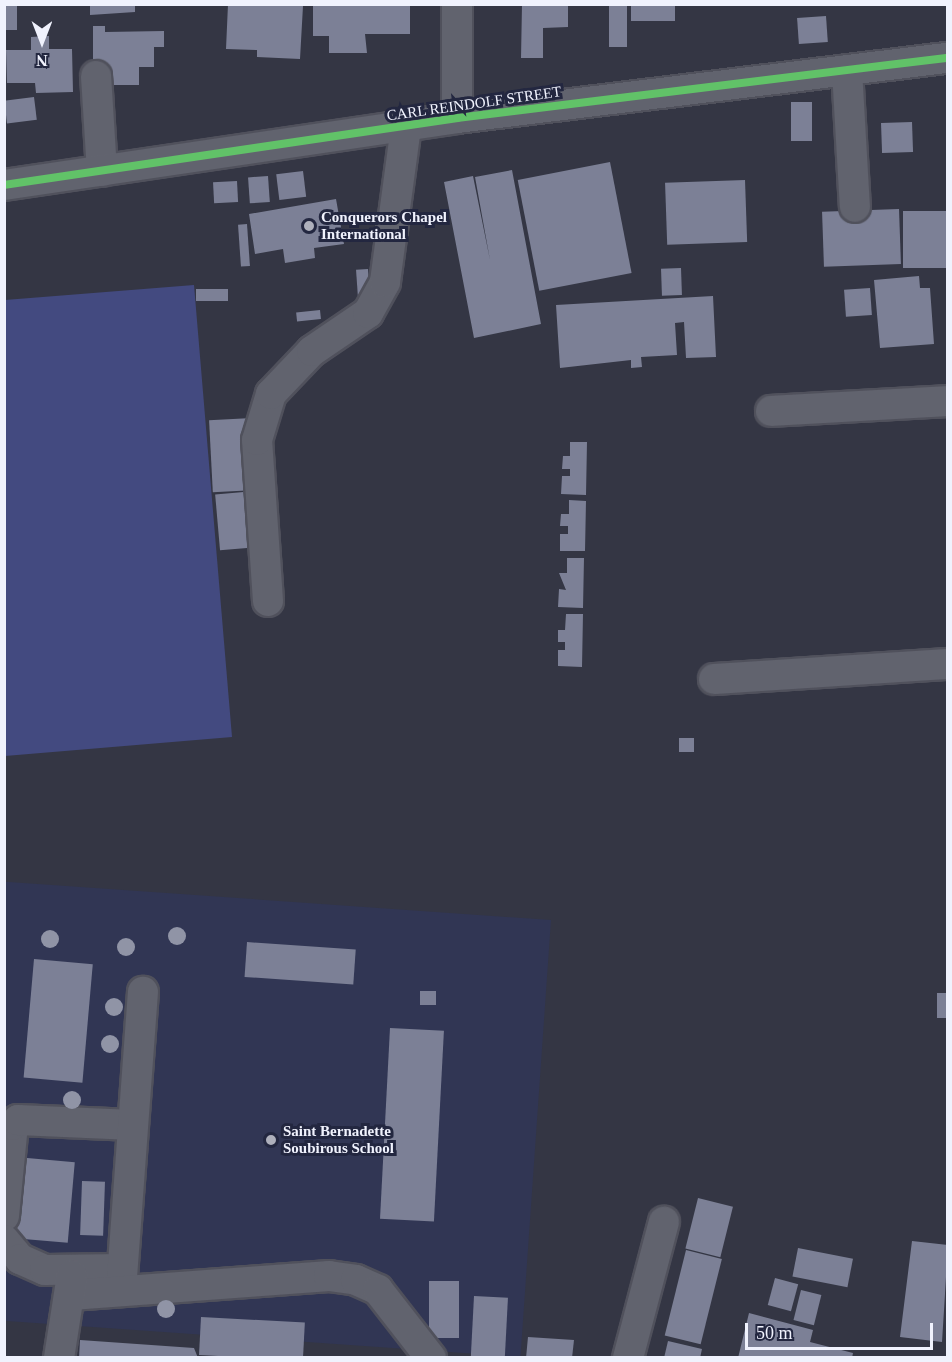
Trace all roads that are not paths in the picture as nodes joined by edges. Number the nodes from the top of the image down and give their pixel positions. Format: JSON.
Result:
{"nodes":[{"id":1,"x":457,"y":4,"type":"edge"},
{"id":2,"x":948,"y":58,"type":"edge"},
{"id":3,"x":847,"y":70,"type":"junction"},
{"id":4,"x":96,"y":76,"type":"dead end"},
{"id":5,"x":457,"y":118,"type":"junction"},
{"id":6,"x":406,"y":126,"type":"junction"},
{"id":7,"x":102,"y":171,"type":"junction"},
{"id":8,"x":4,"y":185,"type":"edge"},
{"id":9,"x":855,"y":207,"type":"dead end"},
{"id":10,"x":948,"y":401,"type":"edge"},
{"id":11,"x":771,"y":411,"type":"dead end"},
{"id":12,"x":268,"y":601,"type":"dead end"},
{"id":13,"x":948,"y":664,"type":"edge"},
{"id":14,"x":714,"y":679,"type":"dead end"},
{"id":15,"x":143,"y":992,"type":"dead end"},
{"id":16,"x":133,"y":1125,"type":"junction"},
{"id":17,"x":4,"y":1216,"type":"edge"},
{"id":18,"x":664,"y":1222,"type":"dead end"},
{"id":19,"x":4,"y":1240,"type":"edge"},
{"id":20,"x":122,"y":1280,"type":"junction"},
{"id":21,"x":72,"y":1284,"type":"junction"},
{"id":22,"x":59,"y":1358,"type":"edge"},
{"id":23,"x":431,"y":1358,"type":"edge"},
{"id":24,"x":628,"y":1358,"type":"edge"}],
"edges":[{"from":1,"to":5,"type":"street"},
{"from":2,"to":3,"type":"street","name":"CARL REINDOLF STREET"},
{"from":3,"to":5,"type":"street","name":"CARL REINDOLF STREET"},
{"from":3,"to":9,"type":"street"},
{"from":4,"to":7,"type":"street"},
{"from":5,"to":6,"type":"street","name":"CARL REINDOLF STREET"},
{"from":6,"to":7,"type":"street","name":"CARL REINDOLF STREET"},
{"from":6,"to":12,"type":"street"},
{"from":7,"to":8,"type":"street","name":"CARL REINDOLF STREET"},
{"from":10,"to":11,"type":"street"},
{"from":13,"to":14,"type":"street"},
{"from":15,"to":16,"type":"street"},
{"from":16,"to":17,"type":"street"},
{"from":16,"to":20,"type":"street"},
{"from":18,"to":24,"type":"street"},
{"from":19,"to":21,"type":"street"},
{"from":20,"to":21,"type":"street"},
{"from":20,"to":23,"type":"street"},
{"from":21,"to":22,"type":"street"}]}
